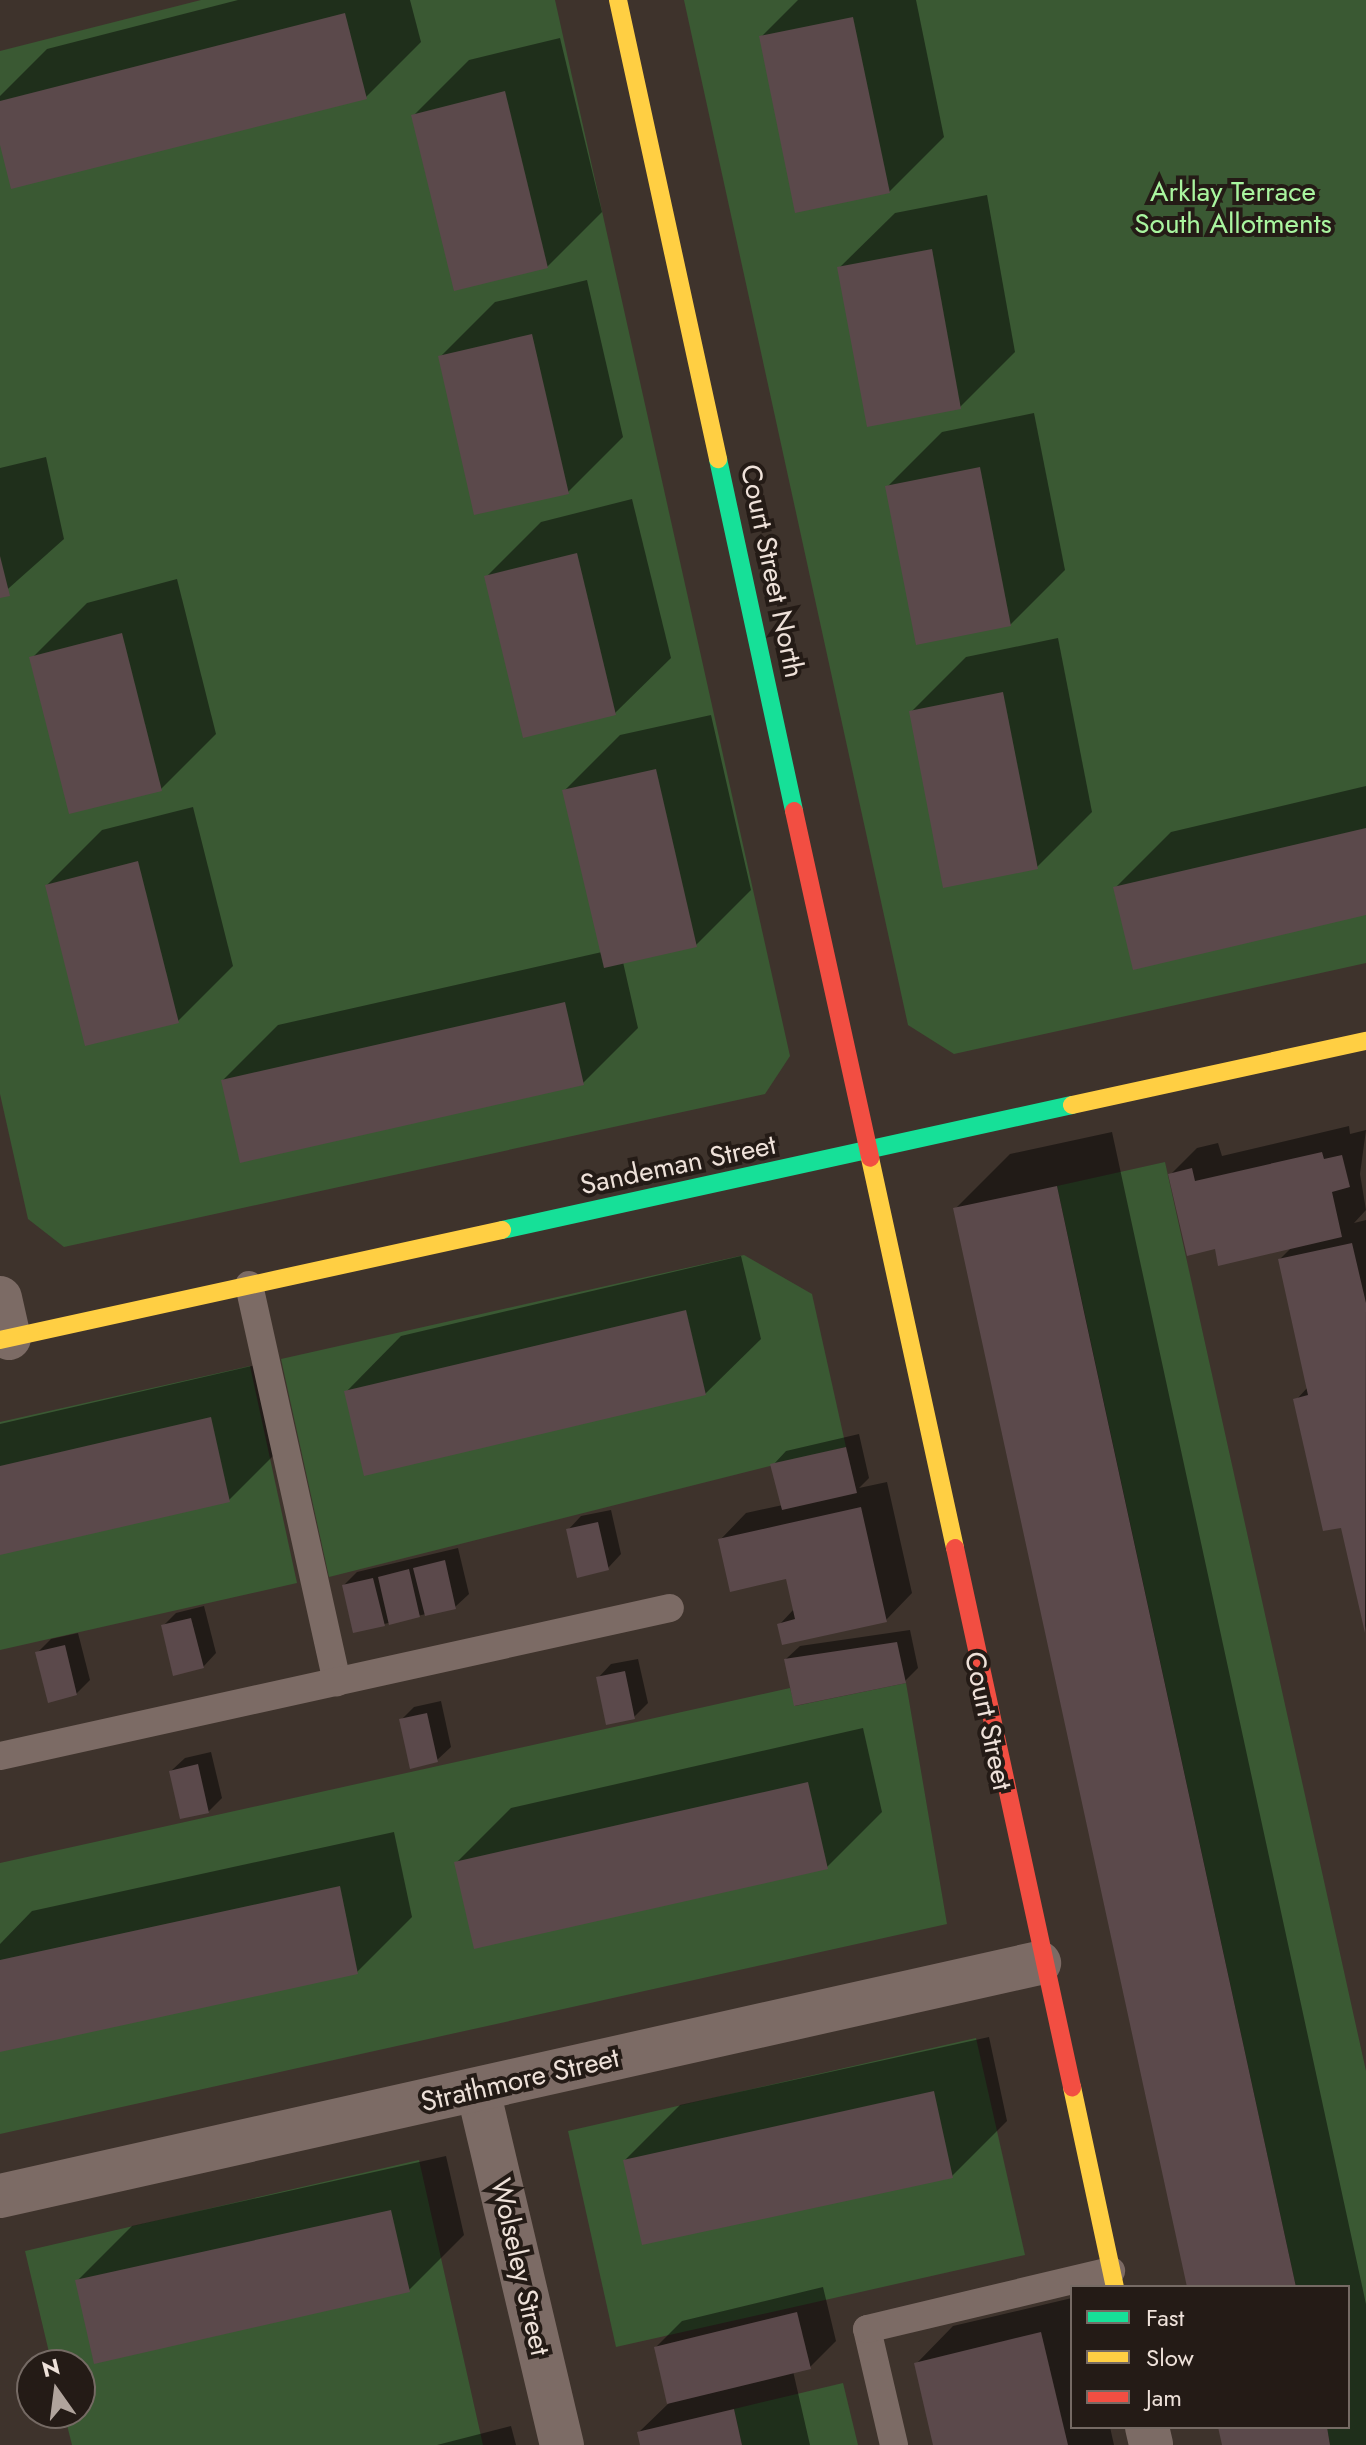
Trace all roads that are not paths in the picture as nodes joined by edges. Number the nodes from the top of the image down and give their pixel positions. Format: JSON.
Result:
{"nodes":[{"id":1,"x":618,"y":0,"type":"edge"},
{"id":2,"x":1366,"y":1041,"type":"edge"},
{"id":3,"x":870,"y":1154,"type":"junction"},
{"id":4,"x":249,"y":1285,"type":"junction"},
{"id":5,"x":3,"y":1326,"type":"edge"},
{"id":6,"x":670,"y":1608,"type":"dead end"},
{"id":7,"x":337,"y":1682,"type":"junction"},
{"id":8,"x":0,"y":1756,"type":"edge"},
{"id":9,"x":1039,"y":1963,"type":"junction"},
{"id":10,"x":478,"y":2090,"type":"junction"},
{"id":11,"x":0,"y":2196,"type":"edge"},
{"id":12,"x":1113,"y":2279,"type":"edge"},
{"id":13,"x":1083,"y":2285,"type":"edge"},
{"id":14,"x":1070,"y":2288,"type":"edge"},
{"id":15,"x":562,"y":2445,"type":"edge"},
{"id":16,"x":894,"y":2445,"type":"edge"}],
"edges":[{"from":1,"to":3,"type":"street","name":"Court Street North"},
{"from":2,"to":3,"type":"street","name":"Sandeman Street"},
{"from":3,"to":4,"type":"street","name":"Sandeman Street"},
{"from":3,"to":9,"type":"street","name":"Court Street"},
{"from":4,"to":5,"type":"street","name":"Sandeman Street"},
{"from":4,"to":7,"type":"lane"},
{"from":6,"to":7,"type":"lane"},
{"from":7,"to":8,"type":"lane"},
{"from":9,"to":10,"type":"street","name":"Strathmore Street"},
{"from":9,"to":12,"type":"street","name":"Court Street"},
{"from":10,"to":11,"type":"street","name":"Strathmore Street"},
{"from":10,"to":15,"type":"street","name":"Wolseley Street"},
{"from":12,"to":13,"type":"lane"},
{"from":14,"to":16,"type":"lane"}]}
